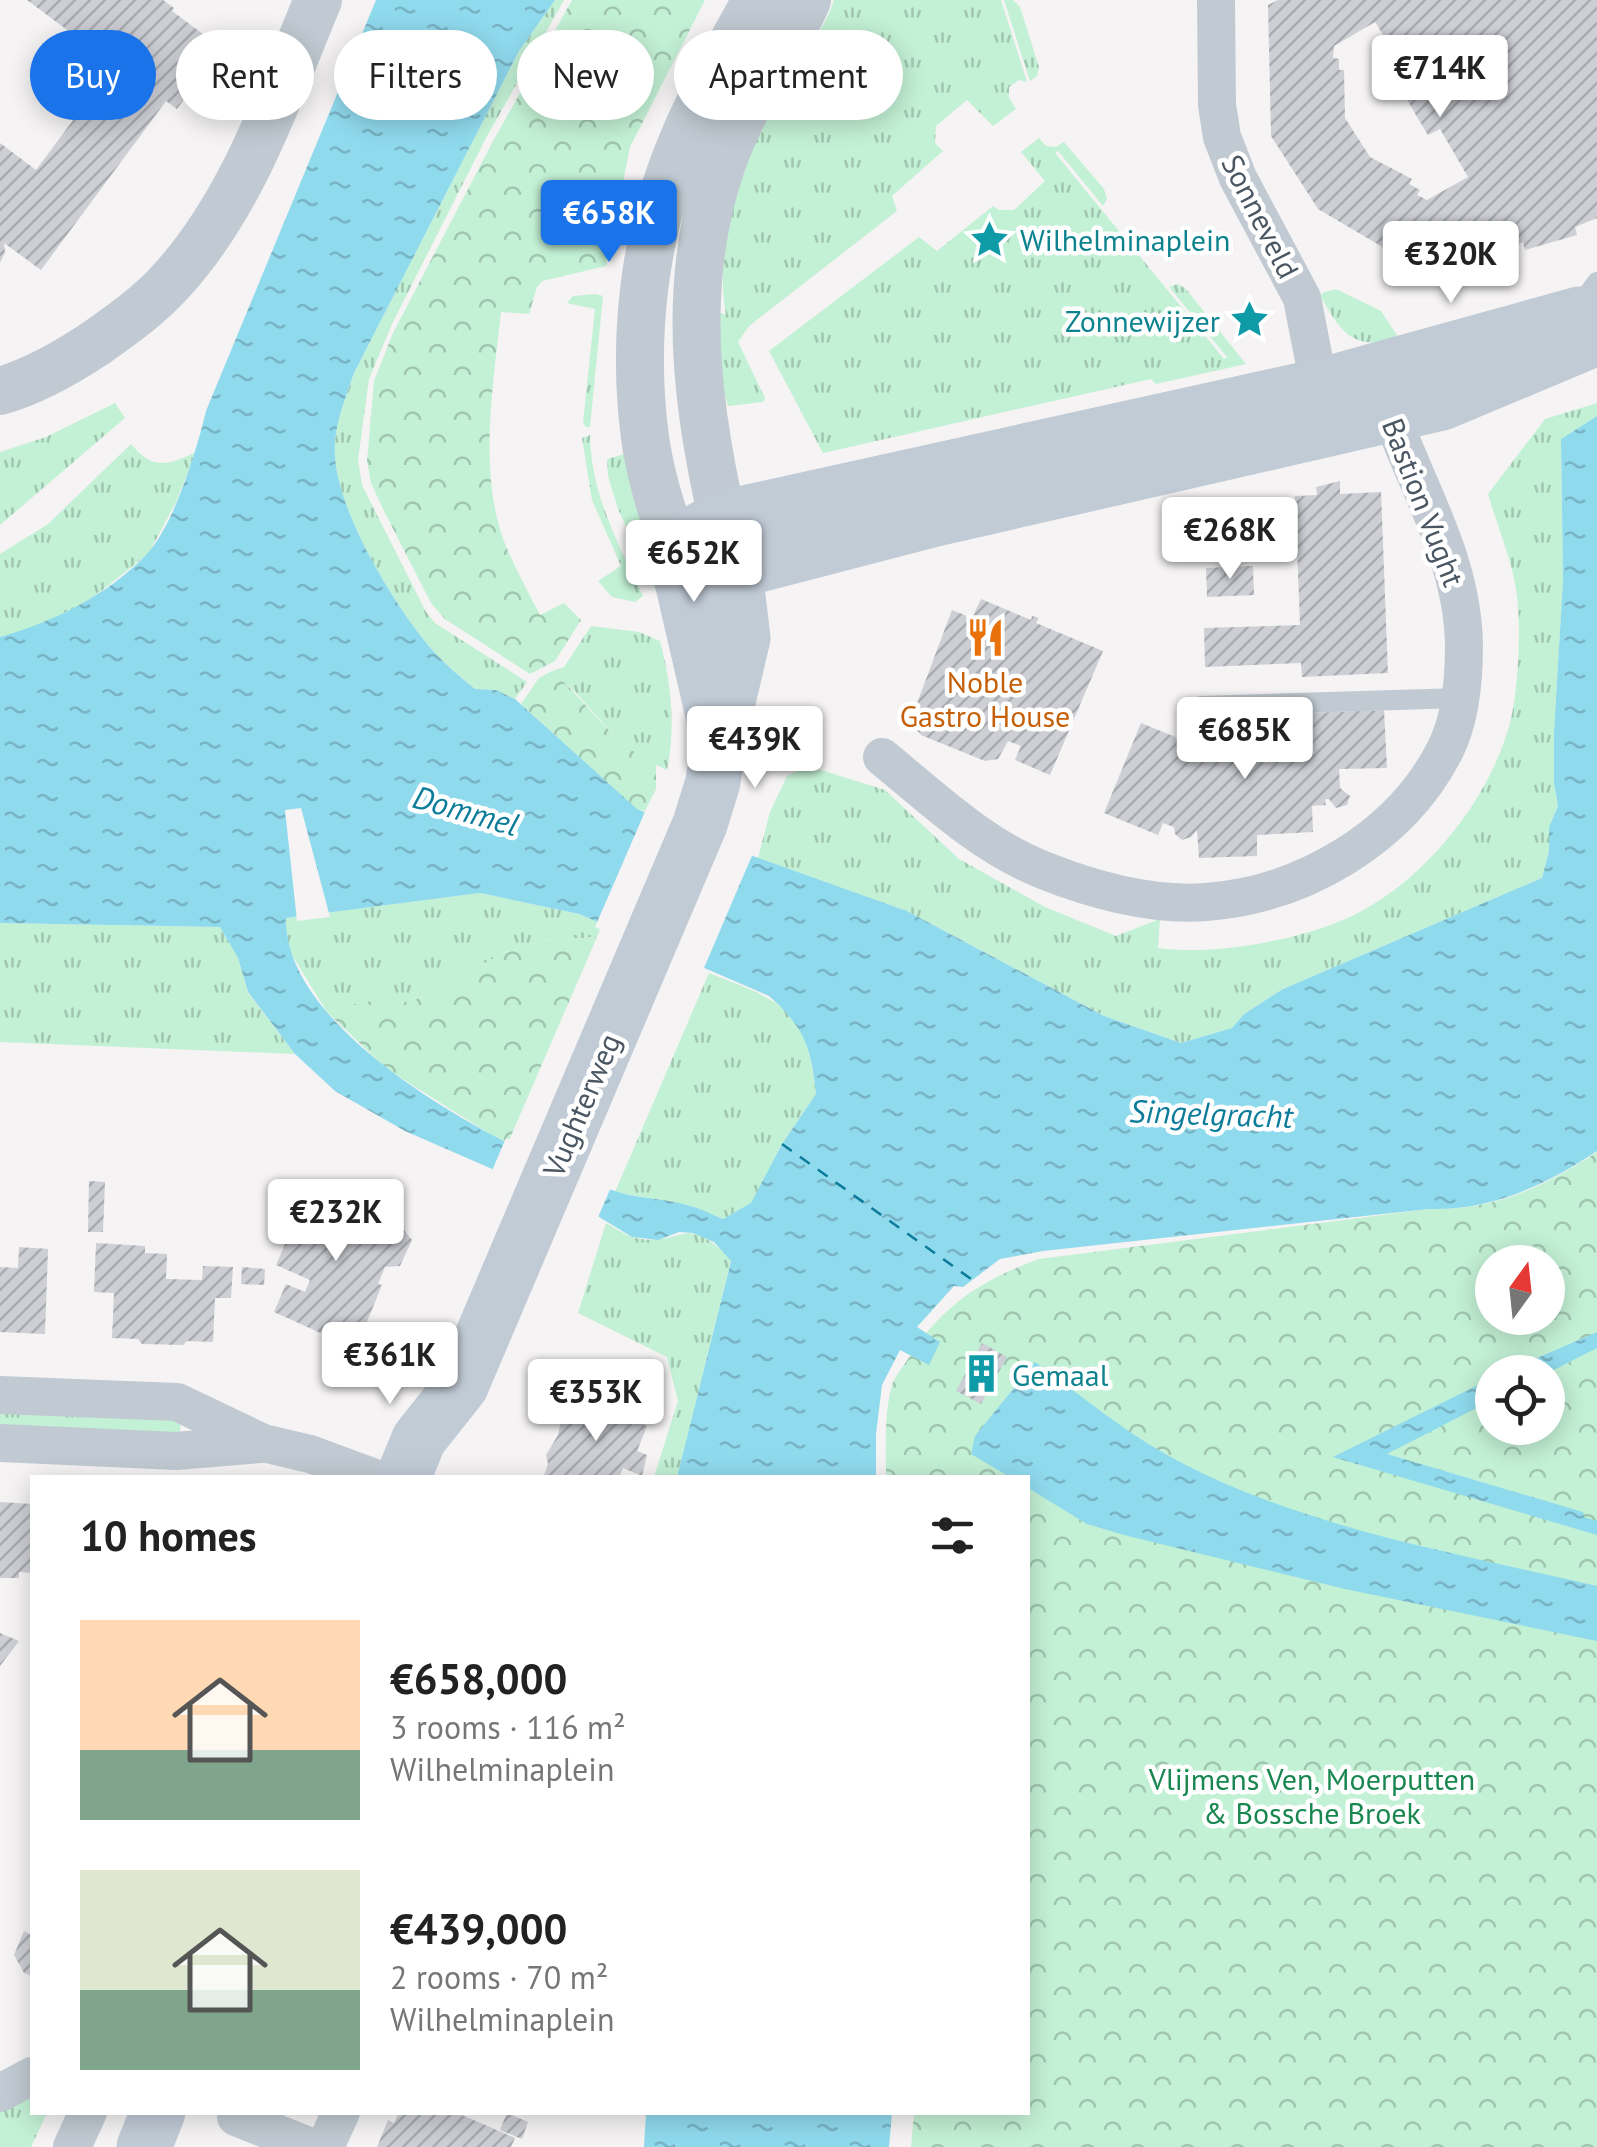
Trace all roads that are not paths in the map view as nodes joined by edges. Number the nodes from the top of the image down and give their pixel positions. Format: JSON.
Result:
{"nodes":[{"id":1,"x":318,"y":0,"type":"edge"},
{"id":2,"x":756,"y":0,"type":"edge"},
{"id":3,"x":807,"y":0,"type":"edge"},
{"id":4,"x":1216,"y":0,"type":"edge"},
{"id":5,"x":1591,"y":312,"type":"edge"},
{"id":6,"x":0,"y":391,"type":"edge"},
{"id":7,"x":1383,"y":394,"type":"junction"},
{"id":8,"x":1324,"y":408,"type":"junction"},
{"id":9,"x":722,"y":518,"type":"junction"},
{"id":10,"x":676,"y":555,"type":"junction"},
{"id":11,"x":735,"y":571,"type":"junction"},
{"id":12,"x":1461,"y":698,"type":"junction"},
{"id":13,"x":1201,"y":706,"type":"dead end"},
{"id":14,"x":719,"y":740,"type":"junction"},
{"id":15,"x":882,"y":757,"type":"dead end"},
{"id":16,"x":461,"y":1386,"type":"junction"},
{"id":17,"x":0,"y":1395,"type":"edge"},
{"id":18,"x":0,"y":1443,"type":"edge"},
{"id":19,"x":263,"y":1443,"type":"junction"},
{"id":20,"x":371,"y":1475,"type":"edge"},
{"id":21,"x":375,"y":1475,"type":"edge"},
{"id":22,"x":445,"y":1475,"type":"edge"},
{"id":23,"x":30,"y":2077,"type":"edge"},
{"id":24,"x":0,"y":2093,"type":"edge"},
{"id":25,"x":87,"y":2115,"type":"edge"},
{"id":26,"x":157,"y":2115,"type":"edge"},
{"id":27,"x":340,"y":2115,"type":"edge"},
{"id":28,"x":232,"y":2125,"type":"edge"},
{"id":29,"x":72,"y":2147,"type":"edge"},
{"id":30,"x":144,"y":2147,"type":"edge"},
{"id":31,"x":311,"y":2147,"type":"edge"},
{"id":32,"x":325,"y":2147,"type":"edge"}],
"edges":[{"from":1,"to":6,"type":"street"},
{"from":2,"to":10,"type":"street"},
{"from":3,"to":9,"type":"street"},
{"from":4,"to":8,"type":"street","name":"Sonneveld"},
{"from":5,"to":7,"type":"main road"},
{"from":7,"to":8,"type":"main road"},
{"from":7,"to":12,"type":"street","name":"Bastion Vught"},
{"from":8,"to":9,"type":"main road"},
{"from":8,"to":11,"type":"main road"},
{"from":9,"to":10,"type":"main road"},
{"from":9,"to":11,"type":"street"},
{"from":10,"to":11,"type":"street"},
{"from":10,"to":14,"type":"main road"},
{"from":11,"to":14,"type":"main road"},
{"from":12,"to":13,"type":"lane"},
{"from":12,"to":15,"type":"street","name":"Bastion Vught"},
{"from":14,"to":16,"type":"main road","name":"Vughterweg"},
{"from":16,"to":21,"type":"main road","name":"Vughterweg"},
{"from":16,"to":22,"type":"main road","name":"Vughterweg"},
{"from":17,"to":19,"type":"street"},
{"from":18,"to":19,"type":"street"},
{"from":19,"to":20,"type":"street"},
{"from":23,"to":24,"type":"street"},
{"from":25,"to":29,"type":"street"},
{"from":26,"to":30,"type":"main road"},
{"from":27,"to":32,"type":"street"},
{"from":28,"to":31,"type":"street"}]}
